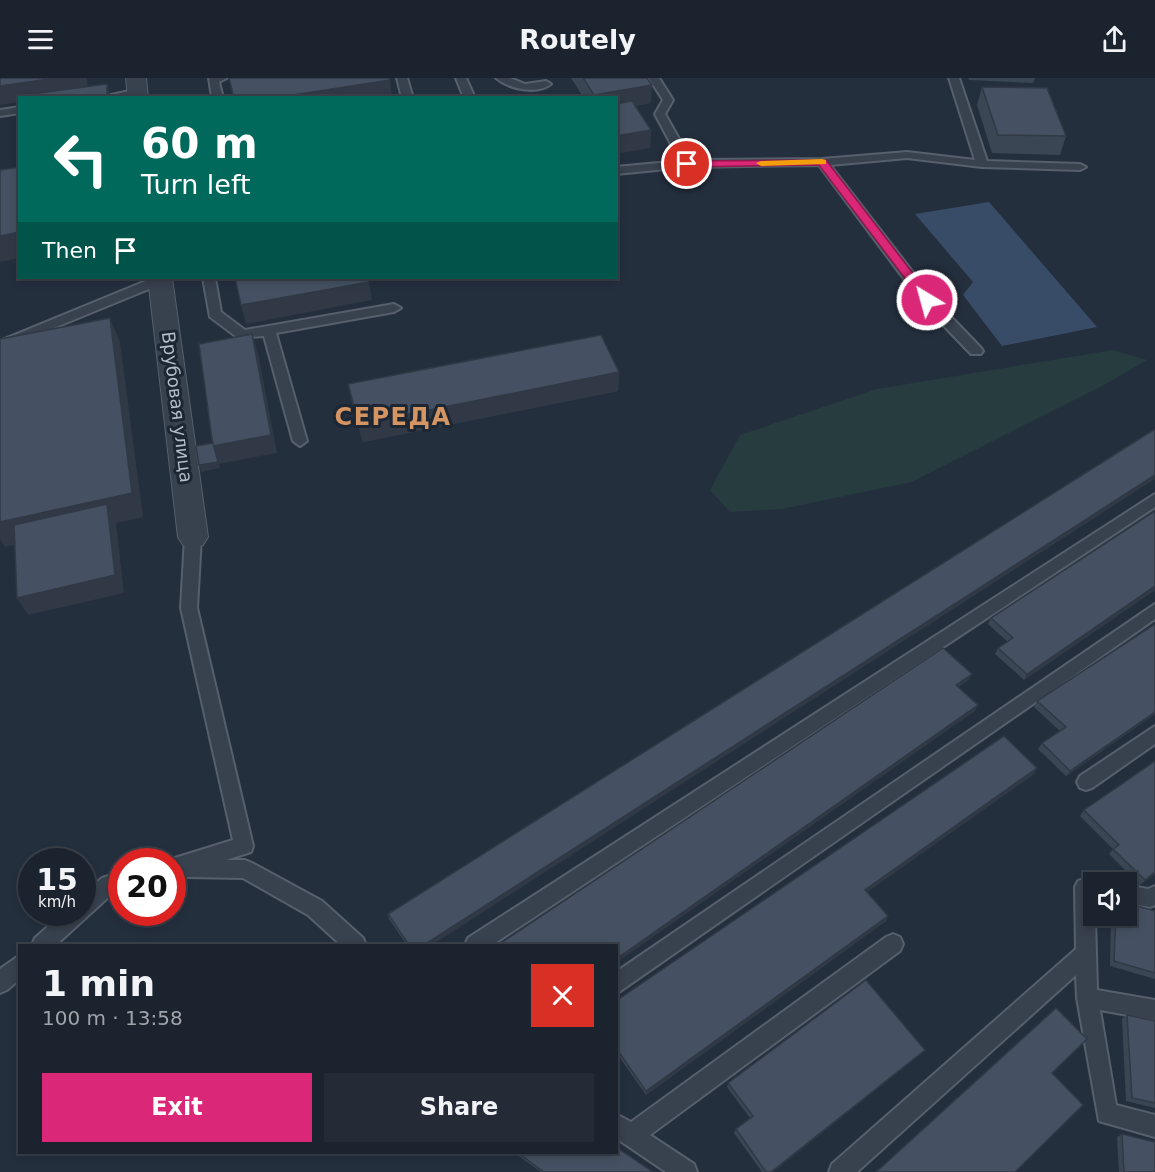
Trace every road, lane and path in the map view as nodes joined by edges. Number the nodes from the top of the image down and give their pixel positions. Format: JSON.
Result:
{"nodes":[{"id":1,"x":222,"y":78,"type":"edge"},
{"id":2,"x":402,"y":78,"type":"edge"},
{"id":3,"x":461,"y":78,"type":"edge"},
{"id":4,"x":501,"y":78,"type":"edge"},
{"id":5,"x":654,"y":78,"type":"edge"},
{"id":6,"x":954,"y":78,"type":"edge"},
{"id":7,"x":546,"y":84,"type":"dead end"},
{"id":8,"x":137,"y":89,"type":"edge"},
{"id":9,"x":111,"y":96,"type":"edge"},
{"id":10,"x":217,"y":96,"type":"edge"},
{"id":11,"x":407,"y":96,"type":"edge"},
{"id":12,"x":469,"y":96,"type":"edge"},
{"id":13,"x":18,"y":110,"type":"edge"},
{"id":14,"x":0,"y":113,"type":"edge"},
{"id":15,"x":822,"y":162,"type":"junction"},
{"id":16,"x":687,"y":164,"type":"junction"},
{"id":17,"x":982,"y":164,"type":"junction"},
{"id":18,"x":1080,"y":167,"type":"dead end"},
{"id":19,"x":618,"y":171,"type":"edge"},
{"id":20,"x":158,"y":279,"type":"edge"},
{"id":21,"x":160,"y":279,"type":"edge"},
{"id":22,"x":209,"y":279,"type":"edge"},
{"id":23,"x":394,"y":308,"type":"dead end"},
{"id":24,"x":269,"y":331,"type":"junction"},
{"id":25,"x":0,"y":345,"type":"edge"},
{"id":26,"x":976,"y":351,"type":"dead end"},
{"id":27,"x":300,"y":441,"type":"dead end"},
{"id":28,"x":1155,"y":500,"type":"edge"},
{"id":29,"x":193,"y":537,"type":"joint"},
{"id":30,"x":1155,"y":610,"type":"edge"},
{"id":31,"x":1155,"y":734,"type":"edge"},
{"id":32,"x":1086,"y":782,"type":"dead end"},
{"id":33,"x":186,"y":863,"type":"edge"},
{"id":34,"x":186,"y":867,"type":"edge"},
{"id":35,"x":108,"y":885,"type":"edge"},
{"id":36,"x":1137,"y":895,"type":"edge"},
{"id":37,"x":96,"y":896,"type":"edge"},
{"id":38,"x":1153,"y":897,"type":"edge"},
{"id":39,"x":63,"y":926,"type":"edge"},
{"id":40,"x":1086,"y":926,"type":"edge"},
{"id":41,"x":43,"y":944,"type":"edge"},
{"id":42,"x":355,"y":944,"type":"edge"},
{"id":43,"x":477,"y":944,"type":"edge"},
{"id":44,"x":893,"y":944,"type":"dead end"},
{"id":45,"x":1086,"y":953,"type":"junction"},
{"id":46,"x":18,"y":967,"type":"edge"},
{"id":47,"x":0,"y":983,"type":"edge"},
{"id":48,"x":618,"y":983,"type":"edge"},
{"id":49,"x":1087,"y":998,"type":"junction"},
{"id":50,"x":1155,"y":1010,"type":"edge"},
{"id":51,"x":1155,"y":1126,"type":"edge"},
{"id":52,"x":624,"y":1130,"type":"edge"},
{"id":53,"x":686,"y":1172,"type":"edge"},
{"id":54,"x":840,"y":1172,"type":"edge"}],
"edges":[{"from":1,"to":10,"type":"lane"},
{"from":2,"to":11,"type":"lane"},
{"from":3,"to":12,"type":"lane"},
{"from":4,"to":7,"type":"lane"},
{"from":5,"to":16,"type":"lane"},
{"from":6,"to":17,"type":"lane"},
{"from":8,"to":9,"type":"lane"},
{"from":13,"to":14,"type":"lane"},
{"from":15,"to":16,"type":"lane"},
{"from":15,"to":17,"type":"lane"},
{"from":15,"to":26,"type":"lane"},
{"from":16,"to":19,"type":"lane"},
{"from":17,"to":18,"type":"lane"},
{"from":20,"to":25,"type":"lane"},
{"from":21,"to":29,"type":"street","name":"Врубовая улица"},
{"from":22,"to":24,"type":"lane"},
{"from":23,"to":24,"type":"lane"},
{"from":24,"to":27,"type":"lane"},
{"from":28,"to":43,"type":"lane"},
{"from":29,"to":33,"type":"lane"},
{"from":30,"to":48,"type":"lane"},
{"from":31,"to":32,"type":"lane"},
{"from":34,"to":42,"type":"lane"},
{"from":35,"to":37,"type":"lane"},
{"from":36,"to":38,"type":"lane"},
{"from":39,"to":41,"type":"lane"},
{"from":40,"to":45,"type":"lane"},
{"from":44,"to":52,"type":"lane"},
{"from":45,"to":49,"type":"lane"},
{"from":45,"to":54,"type":"lane"},
{"from":46,"to":47,"type":"lane"},
{"from":49,"to":50,"type":"lane"},
{"from":49,"to":51,"type":"lane"},
{"from":52,"to":53,"type":"lane"}]}
